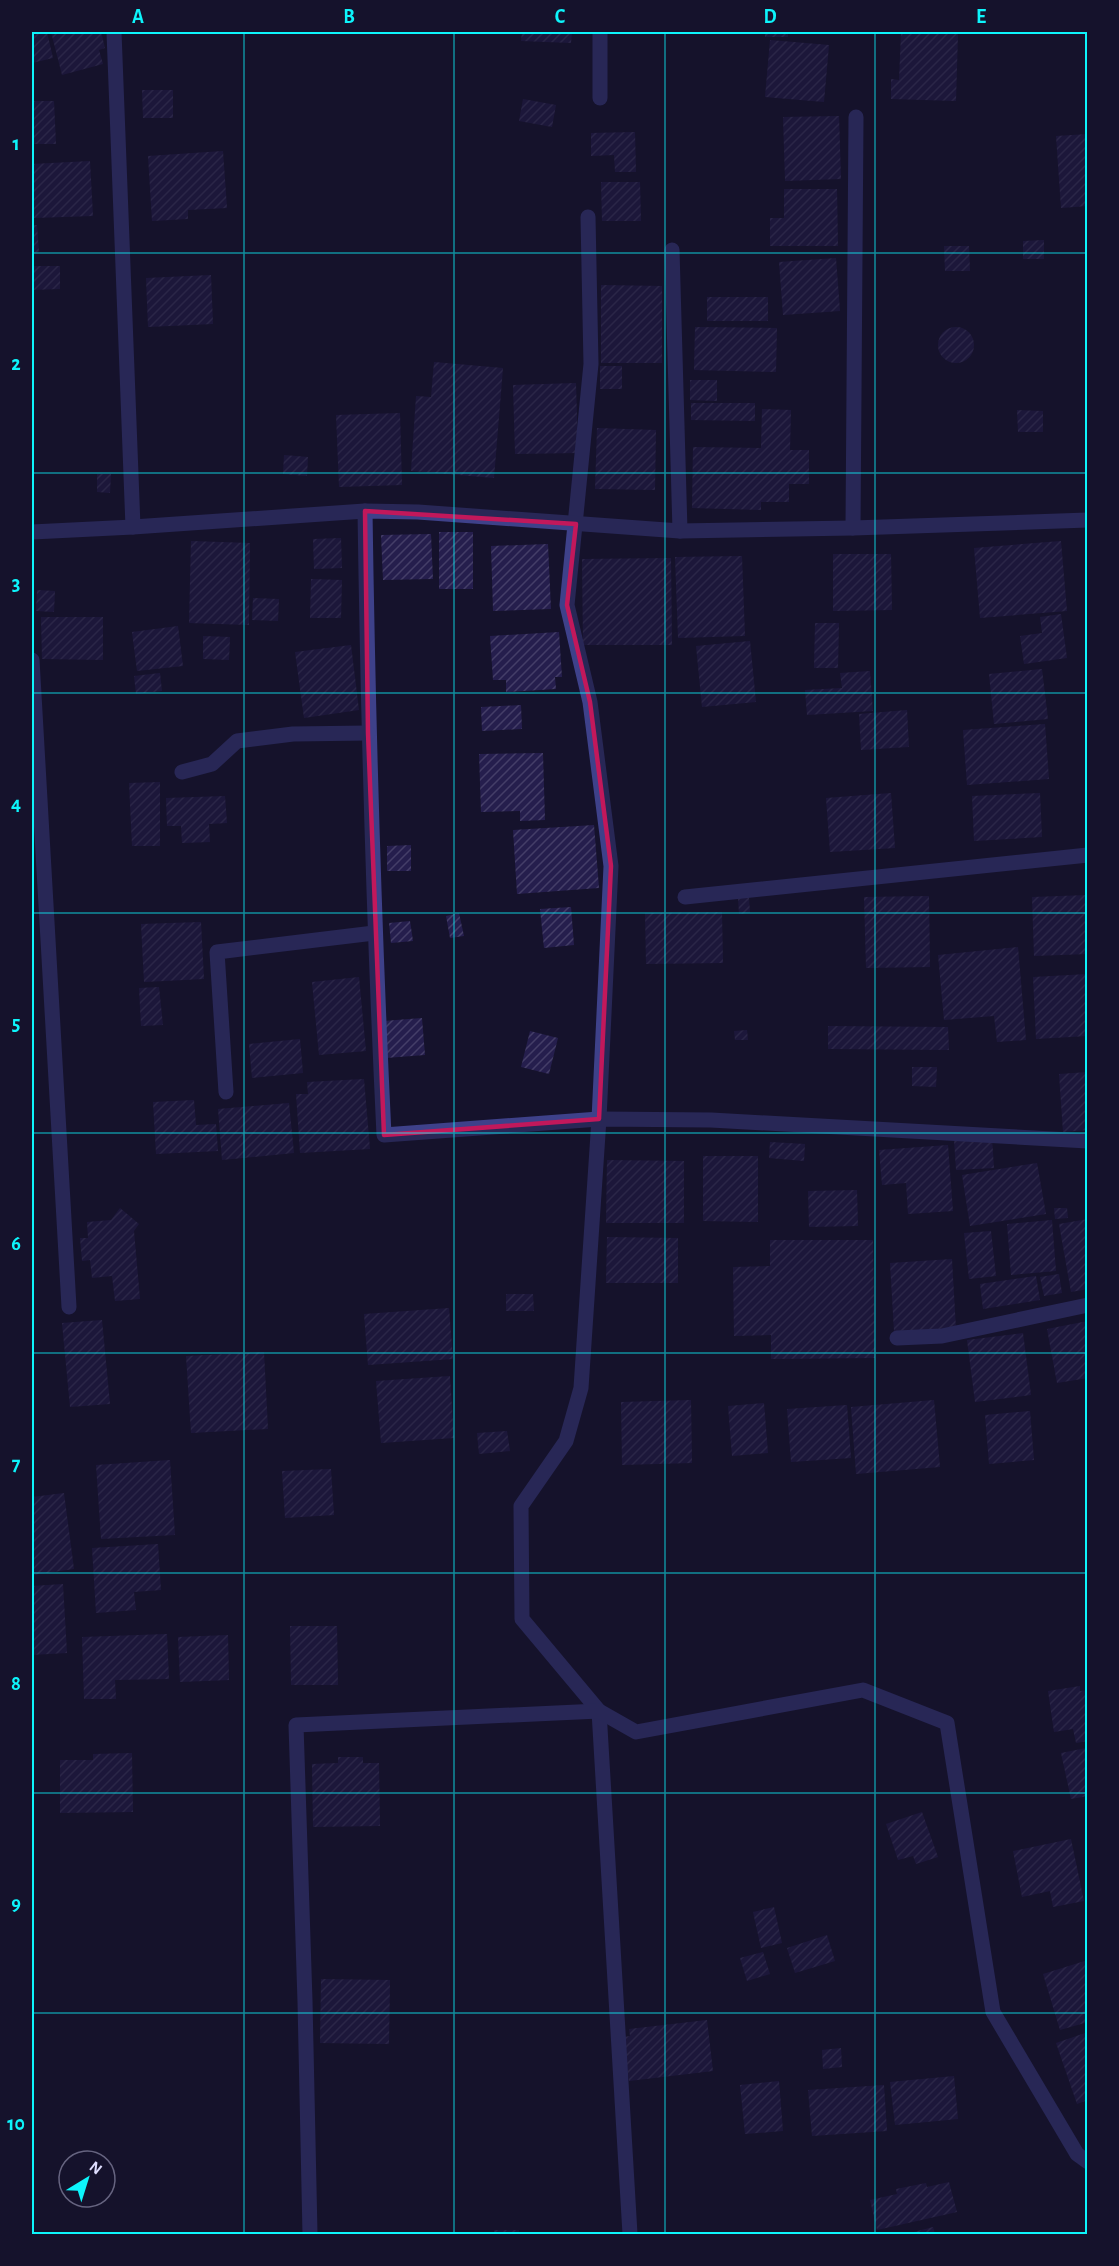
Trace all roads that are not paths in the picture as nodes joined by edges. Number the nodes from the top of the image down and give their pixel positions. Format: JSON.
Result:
{"nodes":[{"id":1,"x":114,"y":32,"type":"edge"},
{"id":2,"x":600,"y":32,"type":"edge"},
{"id":3,"x":600,"y":98,"type":"dead end"},
{"id":4,"x":856,"y":117,"type":"dead end"},
{"id":5,"x":588,"y":217,"type":"dead end"},
{"id":6,"x":672,"y":250,"type":"dead end"},
{"id":7,"x":365,"y":511,"type":"junction"},
{"id":8,"x":1088,"y":520,"type":"edge"},
{"id":9,"x":576,"y":524,"type":"junction"},
{"id":10,"x":133,"y":527,"type":"junction"},
{"id":11,"x":853,"y":528,"type":"junction"},
{"id":12,"x":680,"y":531,"type":"junction"},
{"id":13,"x":32,"y":532,"type":"edge"},
{"id":14,"x":32,"y":660,"type":"edge"},
{"id":15,"x":368,"y":733,"type":"junction"},
{"id":16,"x":182,"y":772,"type":"dead end"},
{"id":17,"x":1088,"y":855,"type":"edge"},
{"id":18,"x":686,"y":897,"type":"dead end"},
{"id":19,"x":374,"y":933,"type":"junction"},
{"id":20,"x":226,"y":1092,"type":"dead end"},
{"id":21,"x":598,"y":1119,"type":"junction"},
{"id":22,"x":1088,"y":1141,"type":"edge"},
{"id":23,"x":1088,"y":1305,"type":"edge"},
{"id":24,"x":69,"y":1306,"type":"dead end"},
{"id":25,"x":897,"y":1338,"type":"dead end"},
{"id":26,"x":599,"y":1711,"type":"junction"},
{"id":27,"x":1088,"y":2162,"type":"edge"},
{"id":28,"x":310,"y":2235,"type":"edge"},
{"id":29,"x":630,"y":2235,"type":"edge"}],
"edges":[{"from":1,"to":10,"type":"street"},
{"from":2,"to":3,"type":"street"},
{"from":4,"to":11,"type":"street"},
{"from":5,"to":9,"type":"street"},
{"from":6,"to":12,"type":"street"},
{"from":7,"to":9,"type":"street"},
{"from":7,"to":10,"type":"street"},
{"from":7,"to":15,"type":"street"},
{"from":8,"to":11,"type":"street"},
{"from":9,"to":12,"type":"street"},
{"from":9,"to":21,"type":"street"},
{"from":10,"to":13,"type":"street"},
{"from":11,"to":12,"type":"street"},
{"from":14,"to":24,"type":"street"},
{"from":15,"to":16,"type":"street"},
{"from":15,"to":19,"type":"street"},
{"from":17,"to":18,"type":"street"},
{"from":19,"to":20,"type":"street"},
{"from":19,"to":21,"type":"street"},
{"from":21,"to":22,"type":"street"},
{"from":21,"to":26,"type":"street"},
{"from":23,"to":25,"type":"street"},
{"from":26,"to":27,"type":"street"},
{"from":26,"to":28,"type":"street"},
{"from":26,"to":29,"type":"street"}]}
